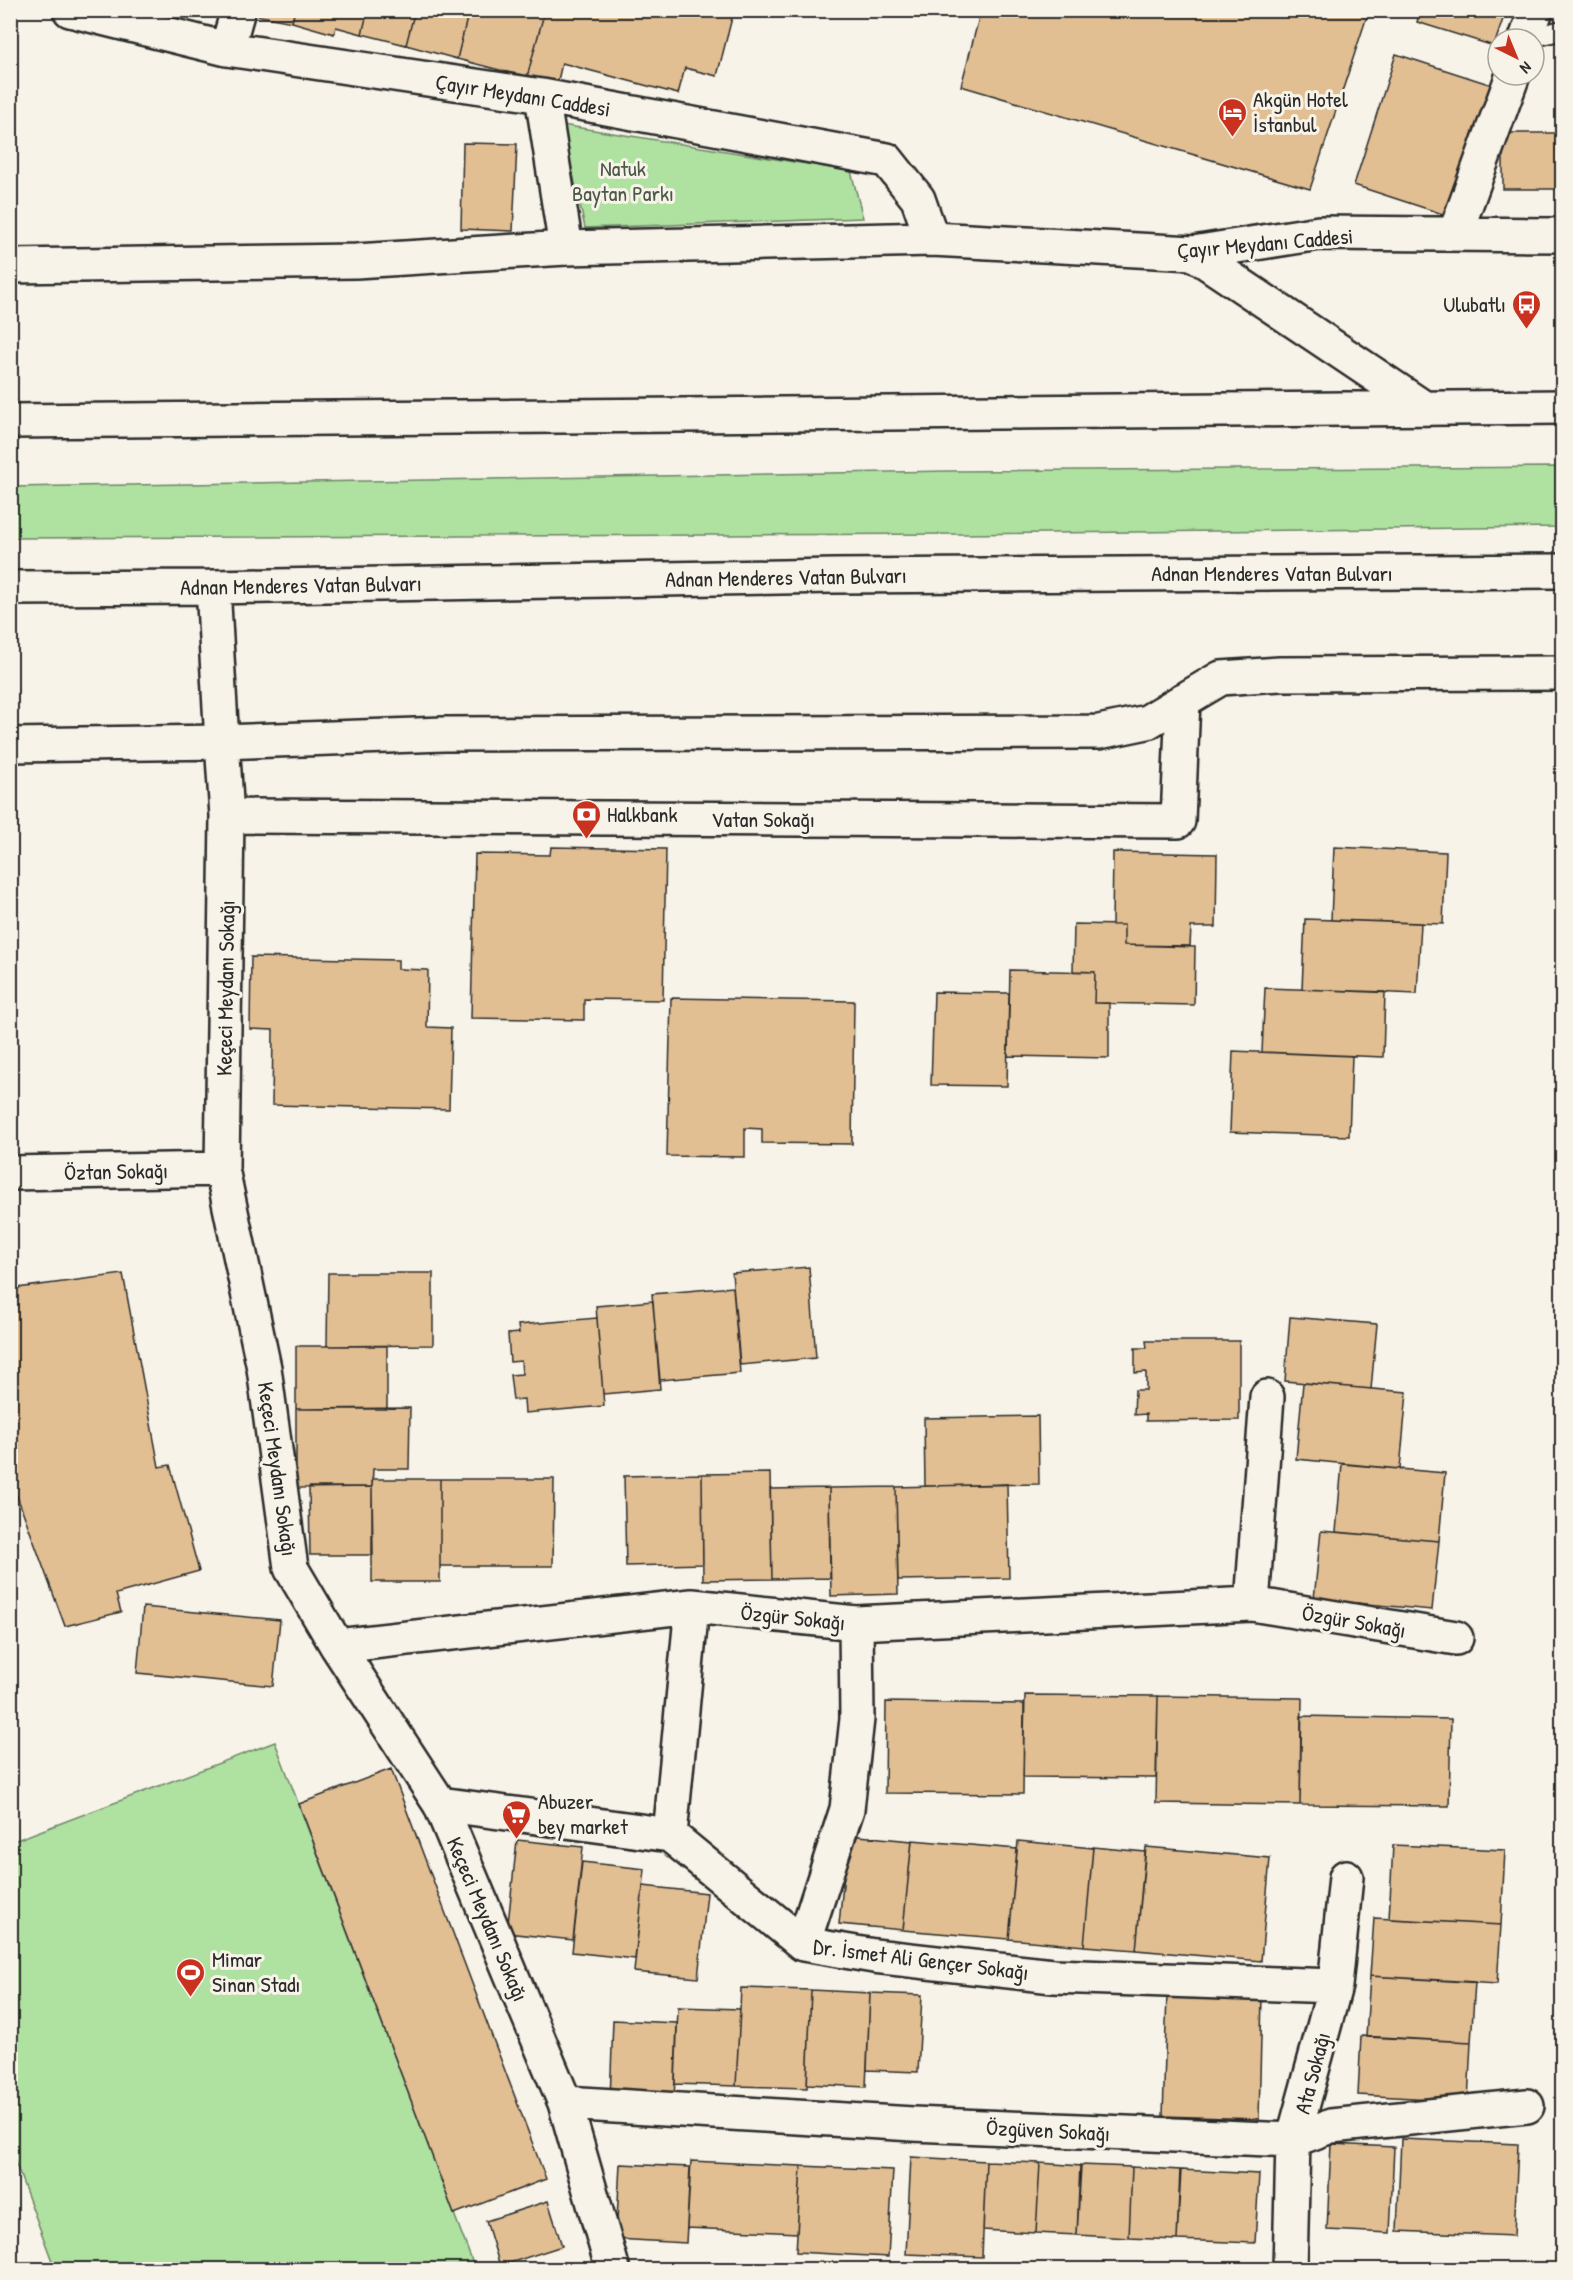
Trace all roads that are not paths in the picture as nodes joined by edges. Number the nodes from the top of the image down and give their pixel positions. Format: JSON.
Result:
{"nodes":[{"id":1,"x":70,"y":10,"type":"edge"},
{"id":2,"x":238,"y":10,"type":"edge"},
{"id":3,"x":1536,"y":10,"type":"edge"},
{"id":4,"x":1531,"y":27,"type":"edge"},
{"id":5,"x":1563,"y":30,"type":"edge"},
{"id":6,"x":1546,"y":34,"type":"edge"},
{"id":7,"x":227,"y":49,"type":"junction"},
{"id":8,"x":1509,"y":87,"type":"edge"},
{"id":9,"x":542,"y":96,"type":"junction"},
{"id":10,"x":1455,"y":234,"type":"junction"},
{"id":11,"x":1563,"y":235,"type":"edge"},
{"id":12,"x":932,"y":239,"type":"junction"},
{"id":13,"x":566,"y":248,"type":"junction"},
{"id":14,"x":1193,"y":253,"type":"junction"},
{"id":15,"x":10,"y":266,"type":"edge"},
{"id":16,"x":1563,"y":407,"type":"edge"},
{"id":17,"x":1424,"y":408,"type":"junction"},
{"id":18,"x":10,"y":420,"type":"edge"},
{"id":19,"x":1563,"y":571,"type":"edge"},
{"id":20,"x":213,"y":587,"type":"junction"},
{"id":21,"x":10,"y":588,"type":"edge"},
{"id":22,"x":1563,"y":672,"type":"edge"},
{"id":23,"x":1183,"y":700,"type":"junction"},
{"id":24,"x":222,"y":742,"type":"junction"},
{"id":25,"x":10,"y":745,"type":"edge"},
{"id":26,"x":227,"y":816,"type":"junction"},
{"id":27,"x":222,"y":1168,"type":"junction"},
{"id":28,"x":10,"y":1173,"type":"edge"},
{"id":29,"x":1267,"y":1397,"type":"dead end"},
{"id":30,"x":1252,"y":1604,"type":"junction"},
{"id":31,"x":692,"y":1606,"type":"junction"},
{"id":32,"x":856,"y":1623,"type":"junction"},
{"id":33,"x":1456,"y":1638,"type":"dead end"},
{"id":34,"x":337,"y":1646,"type":"junction"},
{"id":35,"x":440,"y":1804,"type":"junction"},
{"id":36,"x":670,"y":1835,"type":"junction"},
{"id":37,"x":1346,"y":1877,"type":"dead end"},
{"id":38,"x":803,"y":1944,"type":"junction"},
{"id":39,"x":1335,"y":1986,"type":"junction"},
{"id":40,"x":565,"y":2103,"type":"junction"},
{"id":41,"x":1527,"y":2106,"type":"dead end"},
{"id":42,"x":1293,"y":2140,"type":"junction"},
{"id":43,"x":613,"y":2270,"type":"edge"},
{"id":44,"x":1290,"y":2270,"type":"edge"}],
"edges":[{"from":1,"to":7,"type":"street","name":"Çayır Meydanı Caddesi"},
{"from":2,"to":7,"type":"street"},
{"from":3,"to":4,"type":"street"},
{"from":5,"to":6,"type":"lane"},
{"from":7,"to":9,"type":"street","name":"Çayır Meydanı Caddesi"},
{"from":8,"to":10,"type":"street"},
{"from":9,"to":12,"type":"street","name":"Çayır Meydanı Caddesi"},
{"from":9,"to":13,"type":"street"},
{"from":10,"to":11,"type":"street","name":"Çayır Meydanı Caddesi"},
{"from":10,"to":14,"type":"street","name":"Çayır Meydanı Caddesi"},
{"from":12,"to":13,"type":"street","name":"Çayır Meydanı Caddesi"},
{"from":12,"to":14,"type":"street","name":"Çayır Meydanı Caddesi"},
{"from":13,"to":15,"type":"street","name":"Çayır Meydanı Caddesi"},
{"from":14,"to":17,"type":"street"},
{"from":16,"to":17,"type":"street"},
{"from":17,"to":18,"type":"street"},
{"from":19,"to":20,"type":"street","name":"Adnan Menderes Vatan Bulvarı"},
{"from":20,"to":21,"type":"street","name":"Adnan Menderes Vatan Bulvarı"},
{"from":20,"to":24,"type":"street","name":"Keçeci Meydanı Sokağı"},
{"from":22,"to":23,"type":"street"},
{"from":23,"to":24,"type":"street"},
{"from":23,"to":26,"type":"street","name":"Vatan Sokağı"},
{"from":24,"to":25,"type":"street"},
{"from":24,"to":26,"type":"street","name":"Keçeci Meydanı Sokağı"},
{"from":26,"to":27,"type":"street","name":"Keçeci Meydanı Sokağı"},
{"from":27,"to":28,"type":"street","name":"Öztan Sokağı"},
{"from":27,"to":34,"type":"street","name":"Keçeci Meydanı Sokağı"},
{"from":29,"to":30,"type":"street"},
{"from":30,"to":32,"type":"street","name":"Özgür Sokağı"},
{"from":30,"to":33,"type":"street","name":"Özgür Sokağı"},
{"from":31,"to":32,"type":"street","name":"Özgür Sokağı"},
{"from":31,"to":34,"type":"street","name":"Özgür Sokağı"},
{"from":31,"to":36,"type":"street"},
{"from":32,"to":38,"type":"street"},
{"from":34,"to":35,"type":"street","name":"Keçeci Meydanı Sokağı"},
{"from":35,"to":36,"type":"street"},
{"from":35,"to":40,"type":"street","name":"Keçeci Meydanı Sokağı"},
{"from":36,"to":38,"type":"street","name":"Dr. İsmet Ali Gençer Sokağı"},
{"from":37,"to":39,"type":"street","name":"Ata Sokağı"},
{"from":38,"to":39,"type":"street","name":"Dr. İsmet Ali Gençer Sokağı"},
{"from":39,"to":42,"type":"street","name":"Ata Sokağı"},
{"from":40,"to":42,"type":"street","name":"Özgüven Sokağı"},
{"from":40,"to":43,"type":"street","name":"Keçeci Meydanı Sokağı"},
{"from":41,"to":42,"type":"street","name":"Özgüven Sokağı"},
{"from":42,"to":44,"type":"street","name":"Ata Sokağı"}]}
